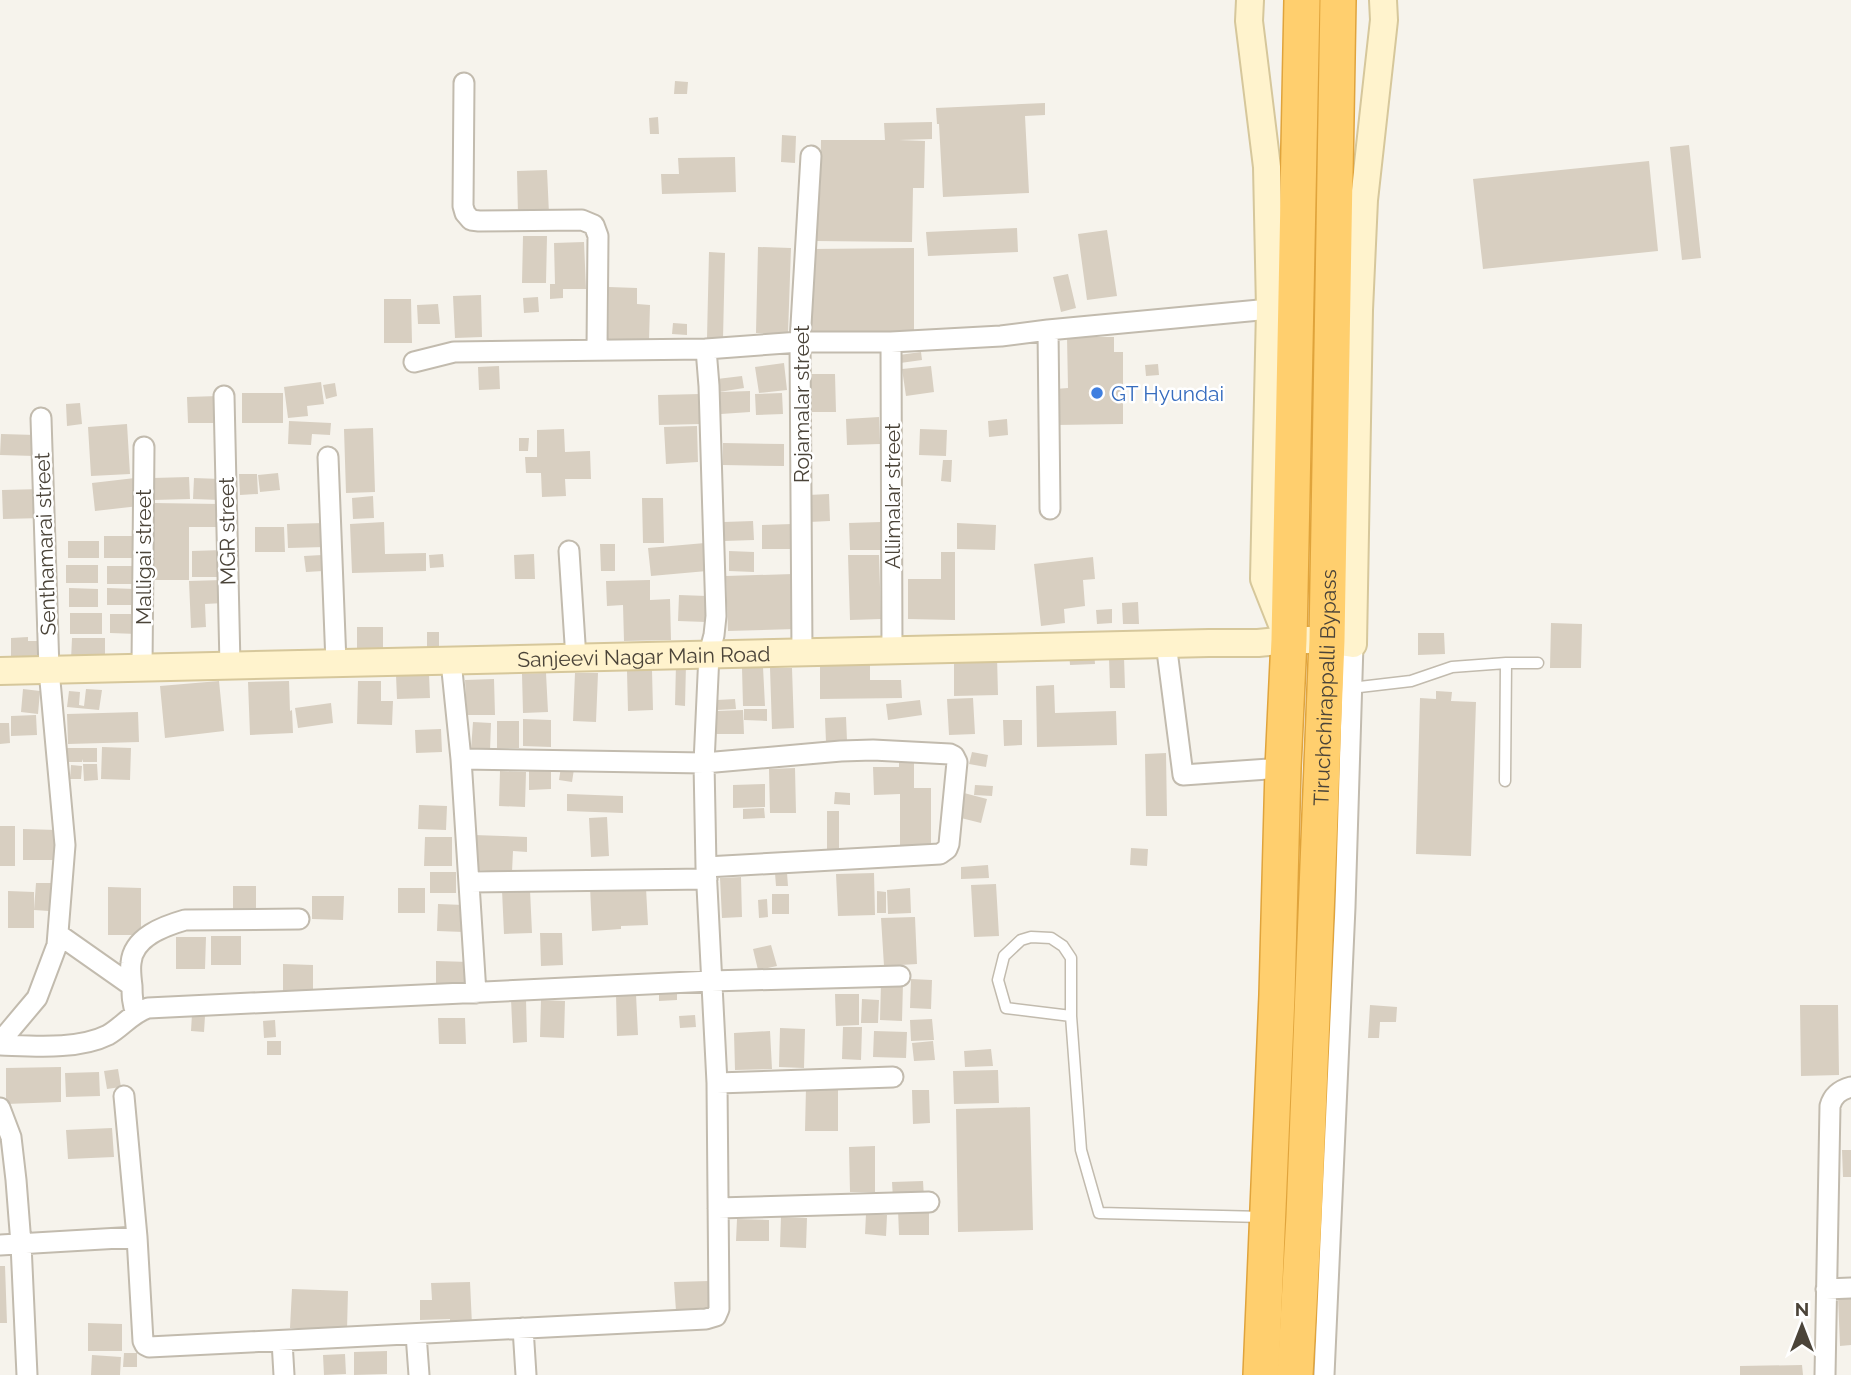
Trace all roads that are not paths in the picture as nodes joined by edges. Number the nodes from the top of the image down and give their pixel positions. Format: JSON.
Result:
{"nodes":[{"id":1,"x":1302,"y":8,"type":"edge"},
{"id":2,"x":1383,"y":10,"type":"edge"},
{"id":3,"x":1249,"y":11,"type":"edge"},
{"id":4,"x":1338,"y":11,"type":"edge"},
{"id":5,"x":464,"y":82,"type":"dead end"},
{"id":6,"x":811,"y":156,"type":"dead end"},
{"id":7,"x":1270,"y":309,"type":"junction"},
{"id":8,"x":1048,"y":330,"type":"junction"},
{"id":9,"x":800,"y":342,"type":"junction"},
{"id":10,"x":891,"y":342,"type":"junction"},
{"id":11,"x":706,"y":349,"type":"junction"},
{"id":12,"x":597,"y":350,"type":"junction"},
{"id":13,"x":414,"y":362,"type":"dead end"},
{"id":14,"x":224,"y":396,"type":"dead end"},
{"id":15,"x":41,"y":418,"type":"dead end"},
{"id":16,"x":144,"y":447,"type":"dead end"},
{"id":17,"x":328,"y":457,"type":"dead end"},
{"id":18,"x":1050,"y":509,"type":"dead end"},
{"id":19,"x":569,"y":551,"type":"dead end"},
{"id":20,"x":1289,"y":640,"type":"junction"},
{"id":21,"x":1340,"y":642,"type":"junction"},
{"id":22,"x":1166,"y":643,"type":"junction"},
{"id":23,"x":892,"y":650,"type":"junction"},
{"id":24,"x":802,"y":652,"type":"junction"},
{"id":25,"x":709,"y":654,"type":"junction"},
{"id":26,"x":576,"y":659,"type":"junction"},
{"id":27,"x":451,"y":661,"type":"junction"},
{"id":28,"x":336,"y":663,"type":"junction"},
{"id":29,"x":1506,"y":663,"type":"junction"},
{"id":30,"x":1538,"y":663,"type":"dead end"},
{"id":31,"x":230,"y":666,"type":"junction"},
{"id":32,"x":142,"y":667,"type":"junction"},
{"id":33,"x":49,"y":670,"type":"junction"},
{"id":34,"x":0,"y":671,"type":"edge"},
{"id":35,"x":1351,"y":688,"type":"junction"},
{"id":36,"x":461,"y":760,"type":"junction"},
{"id":37,"x":704,"y":763,"type":"junction"},
{"id":38,"x":1283,"y":768,"type":"junction"},
{"id":39,"x":1505,"y":781,"type":"dead end"},
{"id":40,"x":706,"y":873,"type":"junction"},
{"id":41,"x":470,"y":882,"type":"junction"},
{"id":42,"x":299,"y":919,"type":"dead end"},
{"id":43,"x":58,"y":933,"type":"junction"},
{"id":44,"x":900,"y":976,"type":"dead end"},
{"id":45,"x":711,"y":981,"type":"junction"},
{"id":46,"x":132,"y":986,"type":"junction"},
{"id":47,"x":476,"y":993,"type":"junction"},
{"id":48,"x":136,"y":1013,"type":"junction"},
{"id":49,"x":1071,"y":1016,"type":"junction"},
{"id":50,"x":0,"y":1044,"type":"edge"},
{"id":51,"x":893,"y":1077,"type":"dead end"},
{"id":52,"x":717,"y":1083,"type":"junction"},
{"id":53,"x":1851,"y":1087,"type":"edge"},
{"id":54,"x":124,"y":1096,"type":"dead end"},
{"id":55,"x":0,"y":1108,"type":"edge"},
{"id":56,"x":929,"y":1202,"type":"dead end"},
{"id":57,"x":718,"y":1208,"type":"junction"},
{"id":58,"x":1267,"y":1217,"type":"junction"},
{"id":59,"x":137,"y":1237,"type":"junction"},
{"id":60,"x":21,"y":1244,"type":"junction"},
{"id":61,"x":0,"y":1245,"type":"edge"},
{"id":62,"x":1851,"y":1288,"type":"edge"},
{"id":63,"x":1826,"y":1289,"type":"junction"},
{"id":64,"x":523,"y":1328,"type":"junction"},
{"id":65,"x":416,"y":1334,"type":"junction"},
{"id":66,"x":282,"y":1341,"type":"junction"},
{"id":67,"x":27,"y":1375,"type":"edge"},
{"id":68,"x":284,"y":1375,"type":"edge"},
{"id":69,"x":419,"y":1375,"type":"edge"},
{"id":70,"x":526,"y":1375,"type":"edge"},
{"id":71,"x":1261,"y":1375,"type":"edge"},
{"id":72,"x":1295,"y":1375,"type":"edge"},
{"id":73,"x":1324,"y":1375,"type":"edge"},
{"id":74,"x":1825,"y":1375,"type":"edge"}],
"edges":[{"from":1,"to":20,"type":"highway","name":"Tiruchchirappalli Bypass"},
{"from":2,"to":21,"type":"street"},
{"from":3,"to":7,"type":"street"},
{"from":4,"to":21,"type":"highway","name":"Tiruchchirappalli Bypass"},
{"from":5,"to":12,"type":"street"},
{"from":6,"to":9,"type":"street","name":"Rojamalar street"},
{"from":7,"to":8,"type":"street"},
{"from":7,"to":20,"type":"street"},
{"from":8,"to":10,"type":"street"},
{"from":8,"to":18,"type":"street"},
{"from":9,"to":10,"type":"street"},
{"from":9,"to":11,"type":"street"},
{"from":9,"to":24,"type":"street","name":"Rojamalar street"},
{"from":10,"to":23,"type":"street","name":"Allimalar street"},
{"from":11,"to":12,"type":"street"},
{"from":11,"to":25,"type":"street"},
{"from":12,"to":13,"type":"street"},
{"from":14,"to":31,"type":"street","name":"MGR street"},
{"from":15,"to":33,"type":"street","name":"Senthamarai street"},
{"from":16,"to":32,"type":"street","name":"Malligai street"},
{"from":17,"to":28,"type":"street"},
{"from":19,"to":26,"type":"street"},
{"from":20,"to":21,"type":"street","name":"Sanjeevi Nagar Main Road"},
{"from":20,"to":22,"type":"street","name":"Sanjeevi Nagar Main Road"},
{"from":20,"to":38,"type":"highway","name":"Tiruchchirappalli Bypass"},
{"from":21,"to":35,"type":"street"},
{"from":21,"to":72,"type":"highway","name":"Tiruchchirappalli Bypass"},
{"from":22,"to":23,"type":"street","name":"Sanjeevi Nagar Main Road"},
{"from":22,"to":38,"type":"street"},
{"from":23,"to":24,"type":"street","name":"Sanjeevi Nagar Main Road"},
{"from":24,"to":25,"type":"street","name":"Sanjeevi Nagar Main Road"},
{"from":25,"to":26,"type":"street","name":"Sanjeevi Nagar Main Road"},
{"from":25,"to":37,"type":"street"},
{"from":26,"to":27,"type":"street","name":"Sanjeevi Nagar Main Road"},
{"from":27,"to":28,"type":"street","name":"Sanjeevi Nagar Main Road"},
{"from":27,"to":36,"type":"street"},
{"from":28,"to":31,"type":"street","name":"Sanjeevi Nagar Main Road"},
{"from":29,"to":30,"type":"lane"},
{"from":29,"to":35,"type":"lane"},
{"from":29,"to":39,"type":"lane"},
{"from":31,"to":32,"type":"street","name":"Sanjeevi Nagar Main Road"},
{"from":32,"to":33,"type":"street","name":"Sanjeevi Nagar Main Road"},
{"from":33,"to":34,"type":"street","name":"Sanjeevi Nagar Main Road"},
{"from":33,"to":43,"type":"street","name":"Senthamarai street"},
{"from":35,"to":73,"type":"street"},
{"from":36,"to":37,"type":"street"},
{"from":36,"to":41,"type":"street"},
{"from":37,"to":40,"type":"street"},
{"from":37,"to":40,"type":"street"},
{"from":38,"to":58,"type":"highway","name":"Tiruchchirappalli Bypass"},
{"from":40,"to":41,"type":"street"},
{"from":40,"to":45,"type":"street"},
{"from":41,"to":47,"type":"street"},
{"from":42,"to":46,"type":"street"},
{"from":43,"to":46,"type":"street"},
{"from":43,"to":50,"type":"street","name":"Senthamarai street"},
{"from":44,"to":45,"type":"street"},
{"from":45,"to":47,"type":"street"},
{"from":45,"to":52,"type":"street"},
{"from":46,"to":48,"type":"street"},
{"from":47,"to":48,"type":"street"},
{"from":48,"to":50,"type":"street"},
{"from":49,"to":49,"type":"lane"},
{"from":49,"to":58,"type":"lane"},
{"from":51,"to":52,"type":"street"},
{"from":52,"to":57,"type":"street"},
{"from":53,"to":63,"type":"street"},
{"from":54,"to":59,"type":"street"},
{"from":55,"to":60,"type":"street"},
{"from":56,"to":57,"type":"street"},
{"from":57,"to":64,"type":"street"},
{"from":58,"to":71,"type":"highway","name":"Tiruchchirappalli Bypass"},
{"from":59,"to":60,"type":"street"},
{"from":59,"to":66,"type":"street"},
{"from":60,"to":61,"type":"street"},
{"from":60,"to":67,"type":"street"},
{"from":62,"to":63,"type":"street"},
{"from":63,"to":74,"type":"street"},
{"from":64,"to":65,"type":"street"},
{"from":64,"to":70,"type":"street"},
{"from":65,"to":66,"type":"street"},
{"from":65,"to":69,"type":"street"},
{"from":66,"to":68,"type":"street"}]}
